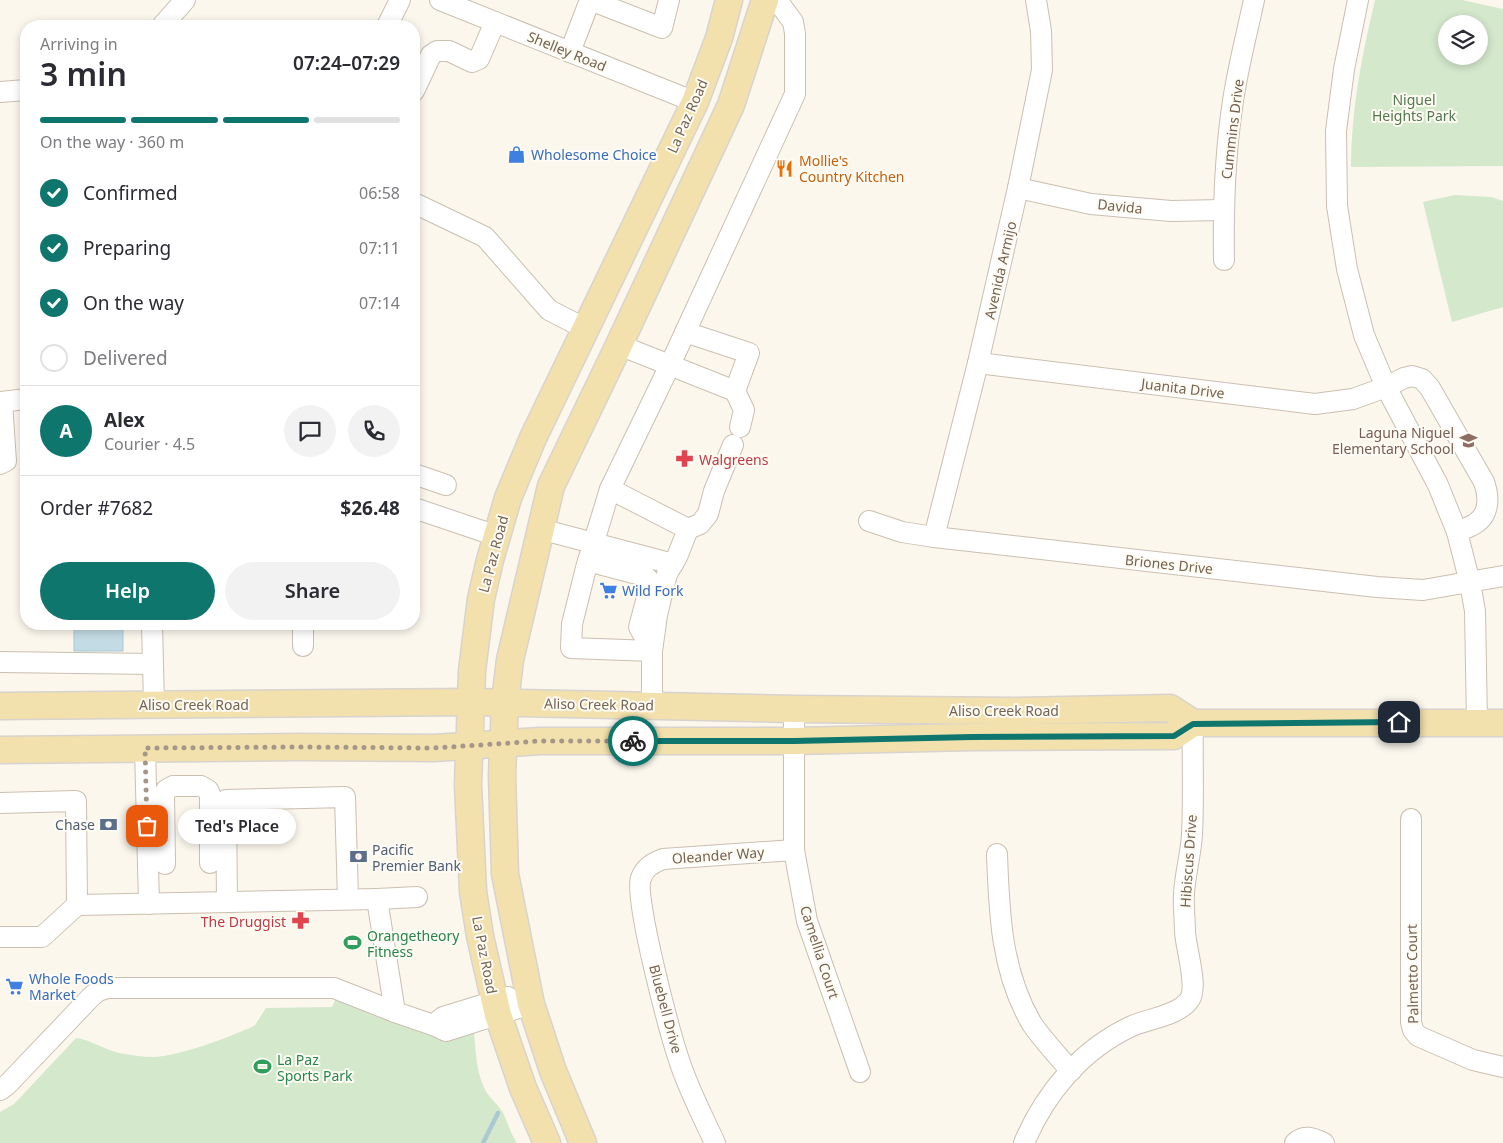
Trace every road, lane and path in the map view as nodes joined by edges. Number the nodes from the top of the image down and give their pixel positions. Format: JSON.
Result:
{"nodes":[{"id":1,"x":185,"y":0,"type":"edge"},
{"id":2,"x":400,"y":0,"type":"edge"},
{"id":3,"x":440,"y":0,"type":"edge"},
{"id":4,"x":590,"y":0,"type":"edge"},
{"id":5,"x":670,"y":0,"type":"edge"},
{"id":6,"x":730,"y":0,"type":"edge"},
{"id":7,"x":754,"y":0,"type":"edge"},
{"id":8,"x":764,"y":0,"type":"edge"},
{"id":9,"x":777,"y":0,"type":"edge"},
{"id":10,"x":1036,"y":0,"type":"edge"},
{"id":11,"x":1254,"y":0,"type":"edge"},
{"id":12,"x":1358,"y":0,"type":"edge"},
{"id":13,"x":629,"y":7,"type":"edge"},
{"id":14,"x":167,"y":20,"type":"edge"},
{"id":15,"x":390,"y":20,"type":"edge"},
{"id":16,"x":495,"y":22,"type":"junction"},
{"id":17,"x":570,"y":52,"type":"junction"},
{"id":18,"x":420,"y":78,"type":"edge"},
{"id":19,"x":20,"y":90,"type":"edge"},
{"id":20,"x":0,"y":92,"type":"edge"},
{"id":21,"x":695,"y":102,"type":"junction"},
{"id":22,"x":1018,"y":188,"type":"junction"},
{"id":23,"x":420,"y":208,"type":"edge"},
{"id":24,"x":1223,"y":210,"type":"junction"},
{"id":25,"x":641,"y":214,"type":"junction"},
{"id":26,"x":668,"y":238,"type":"junction"},
{"id":27,"x":1224,"y":260,"type":"dead end"},
{"id":28,"x":586,"y":329,"type":"junction"},
{"id":29,"x":685,"y":332,"type":"junction"},
{"id":30,"x":619,"y":345,"type":"junction"},
{"id":31,"x":978,"y":363,"type":"junction"},
{"id":32,"x":670,"y":365,"type":"junction"},
{"id":33,"x":1386,"y":387,"type":"junction"},
{"id":34,"x":735,"y":391,"type":"junction"},
{"id":35,"x":20,"y":400,"type":"edge"},
{"id":36,"x":1,"y":402,"type":"edge"},
{"id":37,"x":0,"y":464,"type":"edge"},
{"id":38,"x":420,"y":476,"type":"edge"},
{"id":39,"x":446,"y":485,"type":"dead end"},
{"id":40,"x":551,"y":486,"type":"junction"},
{"id":41,"x":610,"y":489,"type":"junction"},
{"id":42,"x":420,"y":510,"type":"edge"},
{"id":43,"x":869,"y":521,"type":"dead end"},
{"id":44,"x":540,"y":529,"type":"junction"},
{"id":45,"x":688,"y":529,"type":"junction"},
{"id":46,"x":1457,"y":532,"type":"junction"},
{"id":47,"x":497,"y":536,"type":"junction"},
{"id":48,"x":934,"y":537,"type":"junction"},
{"id":49,"x":591,"y":552,"type":"junction"},
{"id":50,"x":673,"y":564,"type":"junction"},
{"id":51,"x":1503,"y":576,"type":"edge"},
{"id":52,"x":1470,"y":583,"type":"junction"},
{"id":53,"x":152,"y":630,"type":"edge"},
{"id":54,"x":303,"y":630,"type":"edge"},
{"id":55,"x":303,"y":646,"type":"dead end"},
{"id":56,"x":652,"y":651,"type":"junction"},
{"id":57,"x":0,"y":662,"type":"edge"},
{"id":58,"x":153,"y":664,"type":"junction"},
{"id":59,"x":470,"y":702,"type":"junction"},
{"id":60,"x":506,"y":702,"type":"junction"},
{"id":61,"x":154,"y":704,"type":"junction"},
{"id":62,"x":652,"y":705,"type":"junction"},
{"id":63,"x":0,"y":706,"type":"edge"},
{"id":64,"x":794,"y":709,"type":"junction"},
{"id":65,"x":1478,"y":722,"type":"junction"},
{"id":66,"x":1503,"y":722,"type":"edge"},
{"id":67,"x":1193,"y":724,"type":"junction"},
{"id":68,"x":794,"y":741,"type":"junction"},
{"id":69,"x":503,"y":743,"type":"junction"},
{"id":70,"x":469,"y":745,"type":"junction"},
{"id":71,"x":145,"y":748,"type":"junction"},
{"id":72,"x":0,"y":750,"type":"edge"},
{"id":73,"x":0,"y":803,"type":"edge"},
{"id":74,"x":1411,"y":819,"type":"dead end"},
{"id":75,"x":794,"y":850,"type":"junction"},
{"id":76,"x":997,"y":854,"type":"dead end"},
{"id":77,"x":210,"y":863,"type":"dead end"},
{"id":78,"x":165,"y":864,"type":"dead end"},
{"id":79,"x":645,"y":870,"type":"joint"},
{"id":80,"x":417,"y":897,"type":"dead end"},
{"id":81,"x":348,"y":899,"type":"junction"},
{"id":82,"x":377,"y":899,"type":"junction"},
{"id":83,"x":227,"y":902,"type":"junction"},
{"id":84,"x":149,"y":904,"type":"junction"},
{"id":85,"x":77,"y":905,"type":"junction"},
{"id":86,"x":0,"y":937,"type":"edge"},
{"id":87,"x":529,"y":997,"type":"junction"},
{"id":88,"x":496,"y":1008,"type":"junction"},
{"id":89,"x":395,"y":1012,"type":"junction"},
{"id":90,"x":1503,"y":1068,"type":"edge"},
{"id":91,"x":1071,"y":1071,"type":"junction"},
{"id":92,"x":860,"y":1072,"type":"dead end"},
{"id":93,"x":0,"y":1090,"type":"edge"},
{"id":94,"x":548,"y":1143,"type":"edge"},
{"id":95,"x":582,"y":1143,"type":"edge"},
{"id":96,"x":715,"y":1143,"type":"edge"},
{"id":97,"x":1024,"y":1143,"type":"edge"},
{"id":98,"x":1295,"y":1143,"type":"edge"},
{"id":99,"x":1324,"y":1143,"type":"edge"}],
"edges":[{"from":1,"to":14,"type":"street"},
{"from":2,"to":15,"type":"street"},
{"from":3,"to":16,"type":"street","name":"Shelley Road"},
{"from":4,"to":13,"type":"street"},
{"from":4,"to":17,"type":"street"},
{"from":5,"to":13,"type":"street"},
{"from":6,"to":21,"type":"main road","name":"La Paz Road"},
{"from":7,"to":21,"type":"main road"},
{"from":8,"to":26,"type":"main road"},
{"from":9,"to":29,"type":"street"},
{"from":10,"to":22,"type":"street","name":"Avenida Armijo"},
{"from":11,"to":24,"type":"street","name":"Cummins Drive"},
{"from":12,"to":33,"type":"street"},
{"from":16,"to":17,"type":"street","name":"Shelley Road"},
{"from":16,"to":18,"type":"street"},
{"from":17,"to":21,"type":"street","name":"Shelley Road"},
{"from":19,"to":20,"type":"street"},
{"from":21,"to":25,"type":"main road","name":"La Paz Road"},
{"from":21,"to":26,"type":"main road"},
{"from":22,"to":24,"type":"street","name":"Davida"},
{"from":22,"to":31,"type":"street","name":"Avenida Armijo"},
{"from":23,"to":28,"type":"street"},
{"from":24,"to":27,"type":"street","name":"Cummins Drive"},
{"from":25,"to":28,"type":"main road","name":"La Paz Road"},
{"from":25,"to":30,"type":"main road"},
{"from":26,"to":30,"type":"main road"},
{"from":28,"to":40,"type":"main road"},
{"from":28,"to":47,"type":"main road","name":"La Paz Road"},
{"from":29,"to":32,"type":"street"},
{"from":29,"to":34,"type":"street"},
{"from":30,"to":32,"type":"street"},
{"from":30,"to":40,"type":"main road"},
{"from":31,"to":33,"type":"street","name":"Juanita Drive"},
{"from":31,"to":48,"type":"street","name":"Avenida Armijo"},
{"from":32,"to":34,"type":"street"},
{"from":32,"to":41,"type":"street"},
{"from":33,"to":46,"type":"street"},
{"from":33,"to":46,"type":"street","name":"Juanita Drive"},
{"from":34,"to":45,"type":"street"},
{"from":35,"to":36,"type":"street"},
{"from":36,"to":37,"type":"street"},
{"from":38,"to":39,"type":"street"},
{"from":40,"to":44,"type":"main road"},
{"from":41,"to":45,"type":"street"},
{"from":41,"to":49,"type":"street"},
{"from":42,"to":47,"type":"street"},
{"from":43,"to":48,"type":"street","name":"Briones Drive"},
{"from":44,"to":49,"type":"street"},
{"from":44,"to":60,"type":"main road"},
{"from":45,"to":50,"type":"street"},
{"from":46,"to":52,"type":"street"},
{"from":47,"to":59,"type":"main road","name":"La Paz Road"},
{"from":48,"to":52,"type":"street","name":"Briones Drive"},
{"from":49,"to":50,"type":"street"},
{"from":49,"to":56,"type":"street"},
{"from":49,"to":56,"type":"street"},
{"from":50,"to":56,"type":"street"},
{"from":51,"to":52,"type":"street","name":"Briones Drive"},
{"from":52,"to":65,"type":"street"},
{"from":53,"to":58,"type":"street"},
{"from":54,"to":55,"type":"street"},
{"from":56,"to":62,"type":"street"},
{"from":57,"to":58,"type":"street"},
{"from":58,"to":61,"type":"street"},
{"from":59,"to":60,"type":"main road","name":"Aliso Creek Road"},
{"from":59,"to":61,"type":"main road","name":"Aliso Creek Road"},
{"from":59,"to":70,"type":"main road","name":"La Paz Road"},
{"from":60,"to":62,"type":"main road","name":"Aliso Creek Road"},
{"from":60,"to":69,"type":"main road"},
{"from":61,"to":63,"type":"main road","name":"Aliso Creek Road"},
{"from":62,"to":64,"type":"main road","name":"Aliso Creek Road"},
{"from":64,"to":67,"type":"main road","name":"Aliso Creek Road"},
{"from":64,"to":68,"type":"street","name":"Camellia Court"},
{"from":65,"to":66,"type":"main road","name":"Aliso Creek Road"},
{"from":65,"to":67,"type":"main road","name":"Aliso Creek Road"},
{"from":67,"to":68,"type":"main road","name":"Aliso Creek Road"},
{"from":67,"to":91,"type":"street","name":"Hibiscus Drive"},
{"from":68,"to":69,"type":"main road","name":"Aliso Creek Road"},
{"from":68,"to":75,"type":"street","name":"Camellia Court"},
{"from":69,"to":70,"type":"main road","name":"Aliso Creek Road"},
{"from":69,"to":87,"type":"main road"},
{"from":70,"to":71,"type":"main road","name":"Aliso Creek Road"},
{"from":70,"to":88,"type":"main road","name":"La Paz Road"},
{"from":71,"to":72,"type":"main road","name":"Aliso Creek Road"},
{"from":71,"to":84,"type":"street"},
{"from":73,"to":85,"type":"street"},
{"from":74,"to":90,"type":"street","name":"Palmetto Court"},
{"from":75,"to":79,"type":"street","name":"Oleander Way"},
{"from":75,"to":92,"type":"street","name":"Camellia Court"},
{"from":76,"to":91,"type":"street"},
{"from":77,"to":78,"type":"street"},
{"from":79,"to":96,"type":"street","name":"Bluebell Drive"},
{"from":80,"to":82,"type":"street"},
{"from":81,"to":82,"type":"street"},
{"from":81,"to":83,"type":"street"},
{"from":81,"to":83,"type":"street"},
{"from":82,"to":89,"type":"street"},
{"from":83,"to":84,"type":"street"},
{"from":84,"to":85,"type":"street"},
{"from":85,"to":86,"type":"street"},
{"from":87,"to":88,"type":"street"},
{"from":87,"to":95,"type":"main road"},
{"from":88,"to":89,"type":"street"},
{"from":88,"to":94,"type":"main road","name":"La Paz Road"},
{"from":89,"to":93,"type":"street"},
{"from":91,"to":97,"type":"street"},
{"from":98,"to":99,"type":"street"}]}
